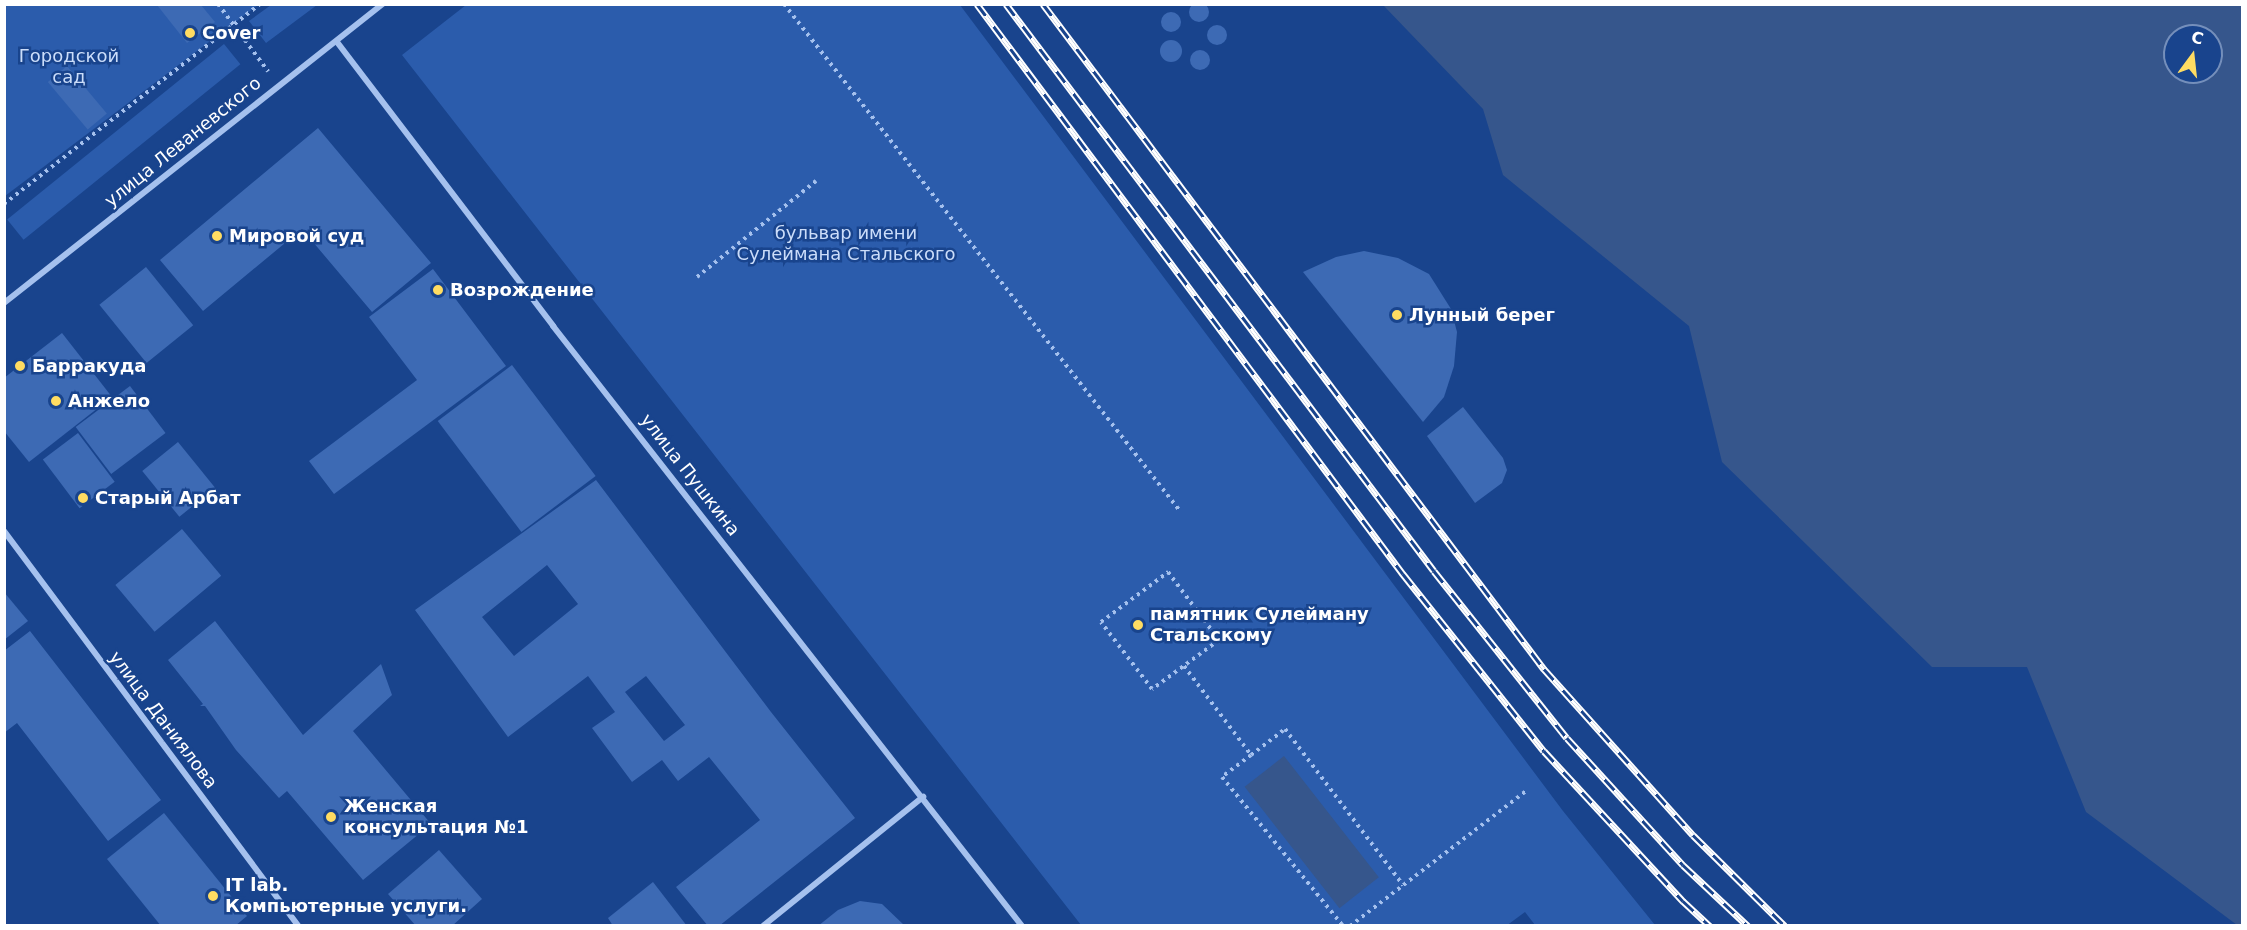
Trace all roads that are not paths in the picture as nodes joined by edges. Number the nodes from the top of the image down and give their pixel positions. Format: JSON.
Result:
{"nodes":[{"id":1,"x":382,"y":4,"type":"edge"},
{"id":2,"x":337,"y":42,"type":"junction"},
{"id":3,"x":4,"y":303,"type":"edge"},
{"id":4,"x":4,"y":531,"type":"edge"},
{"id":5,"x":923,"y":797,"type":"junction"},
{"id":6,"x":298,"y":926,"type":"edge"},
{"id":7,"x":763,"y":926,"type":"edge"},
{"id":8,"x":1022,"y":926,"type":"edge"}],
"edges":[{"from":1,"to":2,"type":"street","name":"улица Леваневского"},
{"from":2,"to":3,"type":"street","name":"улица Леваневского"},
{"from":2,"to":5,"type":"street","name":"улица Пушкина"},
{"from":4,"to":6,"type":"street","name":"улица Даниялова"},
{"from":5,"to":7,"type":"street"},
{"from":5,"to":8,"type":"street","name":"улица Пушкина"}]}
